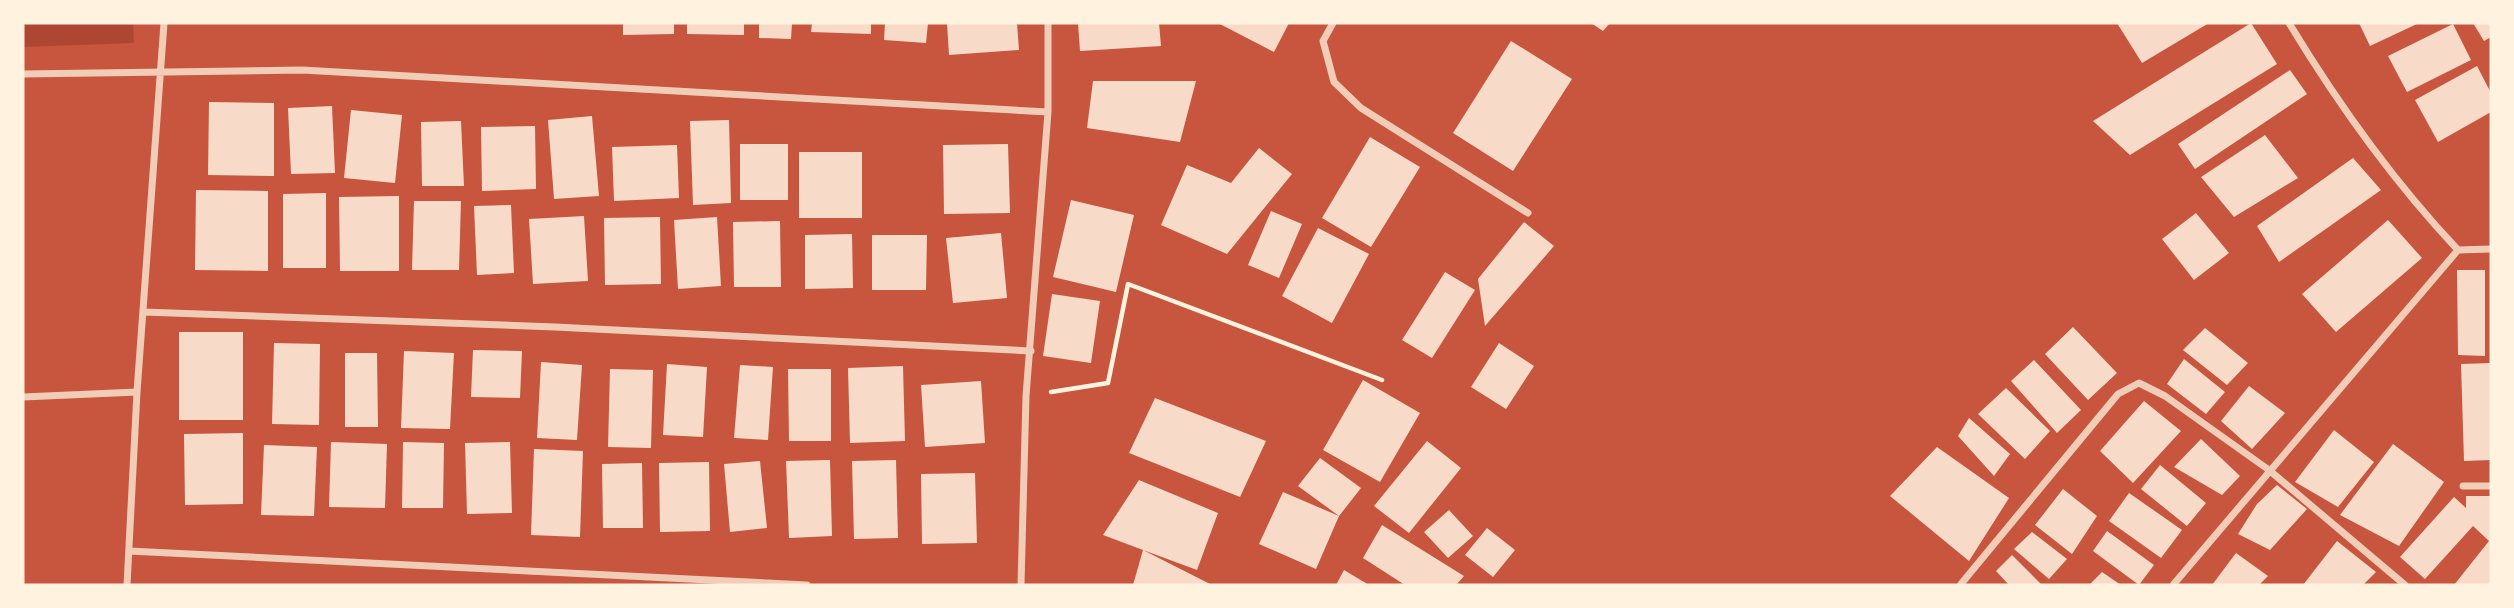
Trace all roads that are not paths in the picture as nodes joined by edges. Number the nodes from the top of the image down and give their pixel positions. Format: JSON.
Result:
{"nodes":[{"id":1,"x":164,"y":23,"type":"edge"},
{"id":2,"x":1048,"y":23,"type":"edge"},
{"id":3,"x":1333,"y":23,"type":"edge"},
{"id":4,"x":2289,"y":23,"type":"edge"},
{"id":5,"x":161,"y":73,"type":"junction"},
{"id":6,"x":23,"y":74,"type":"edge"},
{"id":7,"x":1048,"y":112,"type":"junction"},
{"id":8,"x":1528,"y":213,"type":"dead end"},
{"id":9,"x":2491,"y":249,"type":"edge"},
{"id":10,"x":2458,"y":250,"type":"junction"},
{"id":11,"x":144,"y":312,"type":"junction"},
{"id":12,"x":1031,"y":351,"type":"junction"},
{"id":13,"x":137,"y":392,"type":"junction"},
{"id":14,"x":23,"y":397,"type":"edge"},
{"id":15,"x":2269,"y":470,"type":"junction"},
{"id":16,"x":2463,"y":486,"type":"dead end"},
{"id":17,"x":2491,"y":486,"type":"edge"},
{"id":18,"x":129,"y":551,"type":"junction"},
{"id":19,"x":1961,"y":584,"type":"edge"},
{"id":20,"x":127,"y":585,"type":"edge"},
{"id":21,"x":807,"y":585,"type":"edge"},
{"id":22,"x":1021,"y":585,"type":"edge"},
{"id":23,"x":2173,"y":585,"type":"edge"},
{"id":24,"x":2405,"y":585,"type":"edge"}],
"edges":[{"from":1,"to":5,"type":"street"},
{"from":2,"to":7,"type":"street"},
{"from":3,"to":8,"type":"street"},
{"from":4,"to":10,"type":"street"},
{"from":5,"to":6,"type":"street"},
{"from":5,"to":7,"type":"street"},
{"from":5,"to":11,"type":"street"},
{"from":7,"to":12,"type":"street"},
{"from":9,"to":10,"type":"street"},
{"from":10,"to":15,"type":"street"},
{"from":11,"to":12,"type":"street"},
{"from":11,"to":13,"type":"street"},
{"from":12,"to":22,"type":"street"},
{"from":13,"to":14,"type":"street"},
{"from":13,"to":18,"type":"street"},
{"from":15,"to":19,"type":"street"},
{"from":15,"to":23,"type":"street"},
{"from":15,"to":24,"type":"street"},
{"from":16,"to":17,"type":"street"},
{"from":18,"to":20,"type":"street"},
{"from":18,"to":21,"type":"street"}]}
